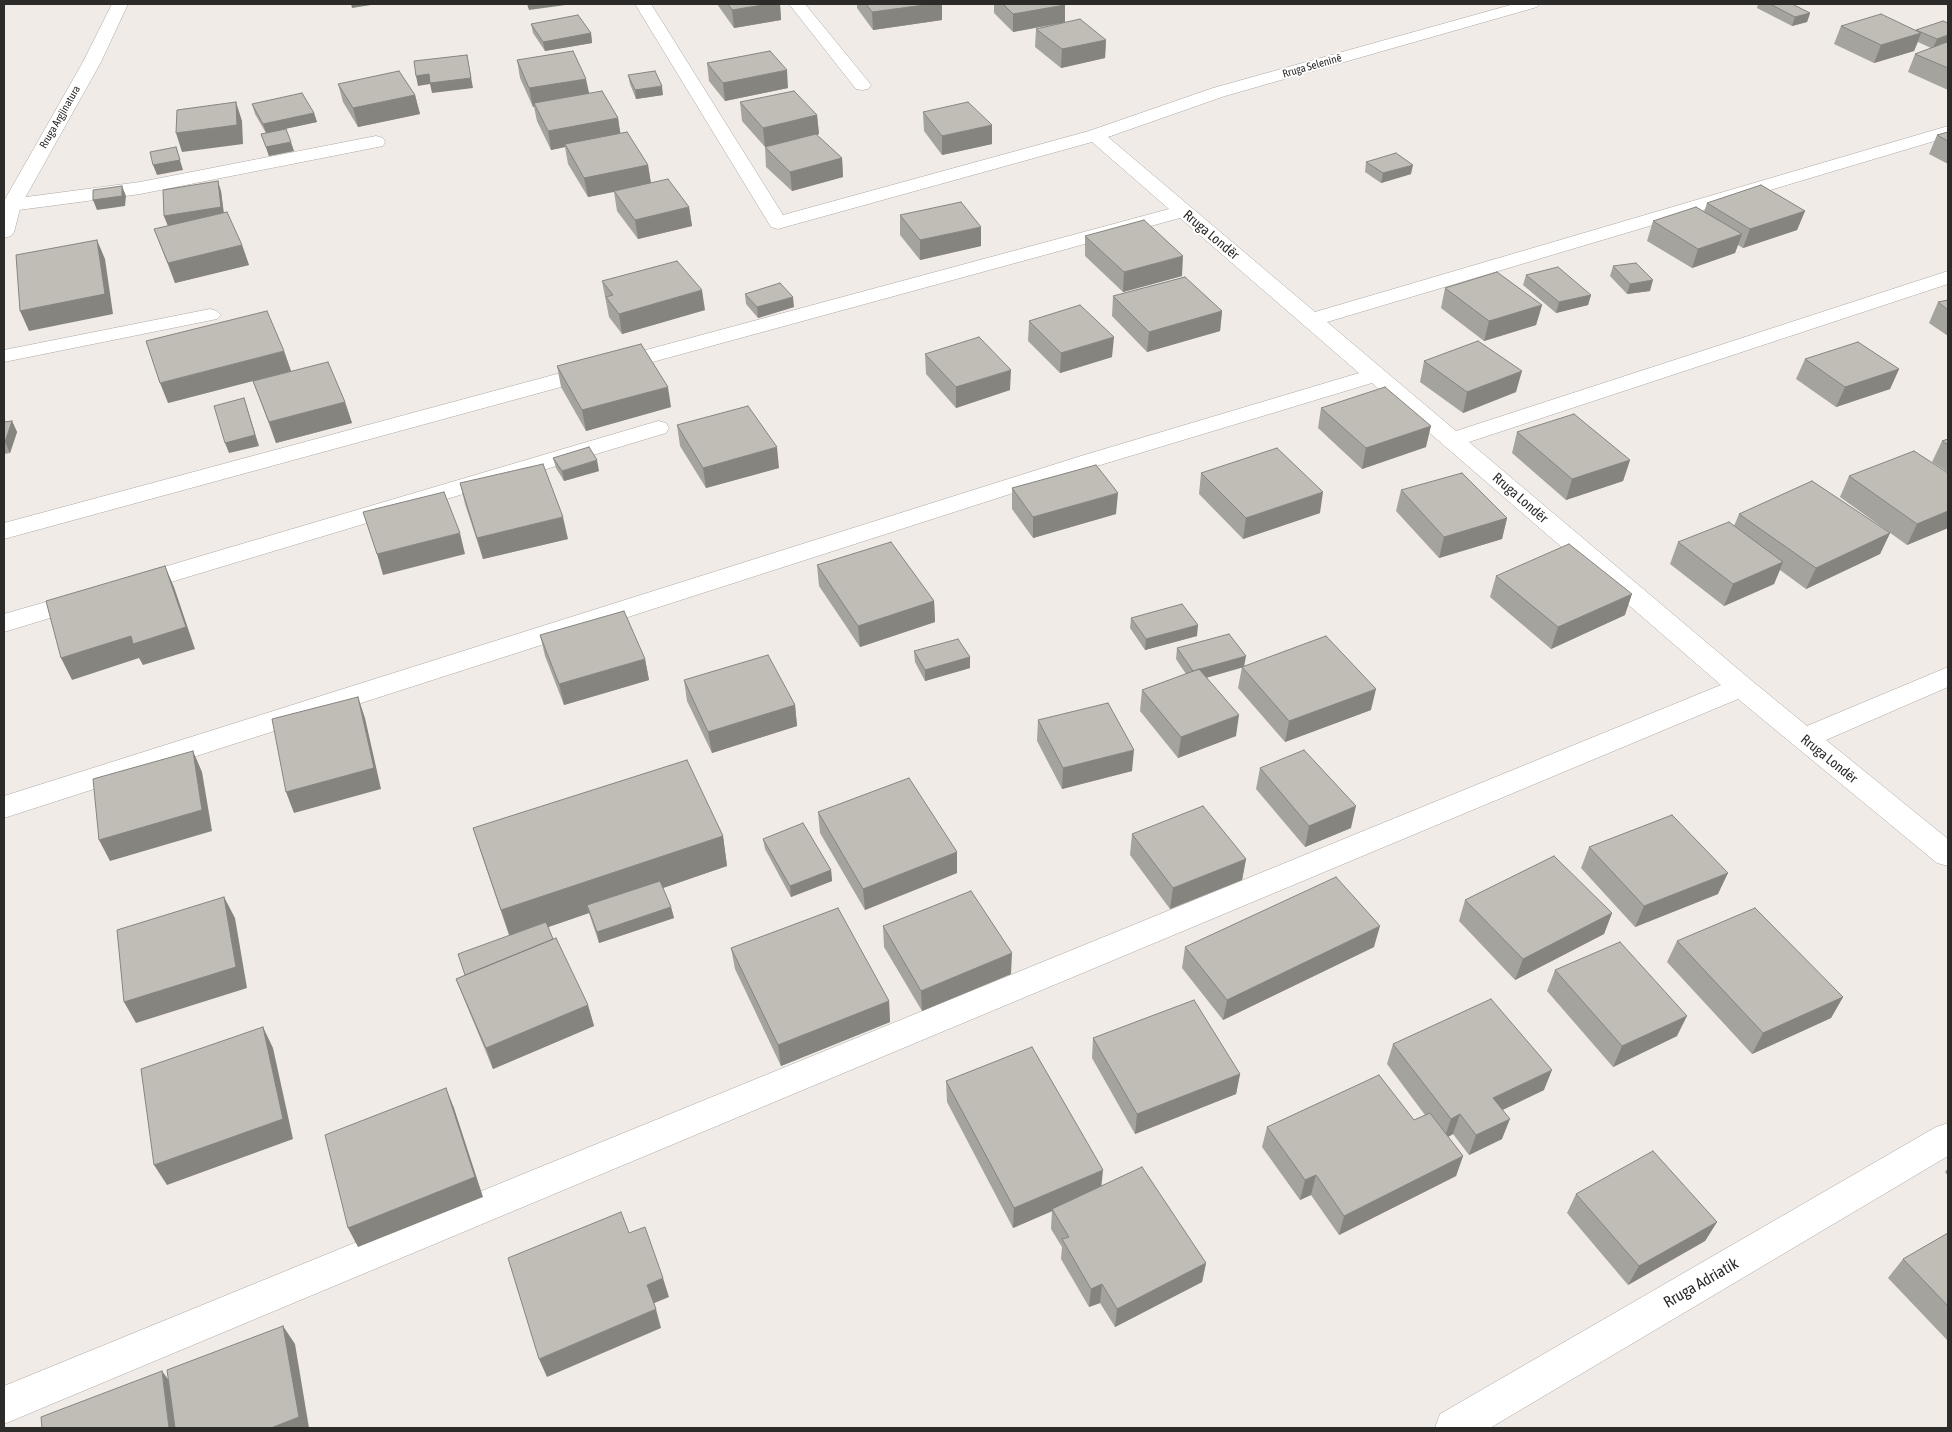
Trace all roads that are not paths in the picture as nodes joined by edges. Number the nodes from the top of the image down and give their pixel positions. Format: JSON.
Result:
{"nodes":[{"id":1,"x":120,"y":4,"type":"edge"},
{"id":2,"x":643,"y":4,"type":"edge"},
{"id":3,"x":797,"y":4,"type":"edge"},
{"id":4,"x":1531,"y":4,"type":"edge"},
{"id":5,"x":862,"y":85,"type":"dead end"},
{"id":6,"x":1948,"y":131,"type":"edge"},
{"id":7,"x":1095,"y":135,"type":"junction"},
{"id":8,"x":376,"y":142,"type":"dead end"},
{"id":9,"x":11,"y":205,"type":"junction"},
{"id":10,"x":1183,"y":211,"type":"junction"},
{"id":11,"x":4,"y":232,"type":"edge"},
{"id":12,"x":1948,"y":277,"type":"edge"},
{"id":13,"x":210,"y":315,"type":"dead end"},
{"id":14,"x":1311,"y":320,"type":"junction"},
{"id":15,"x":4,"y":356,"type":"edge"},
{"id":16,"x":1375,"y":375,"type":"junction"},
{"id":17,"x":658,"y":428,"type":"dead end"},
{"id":18,"x":1452,"y":440,"type":"junction"},
{"id":19,"x":4,"y":530,"type":"edge"},
{"id":20,"x":4,"y":623,"type":"edge"},
{"id":21,"x":1948,"y":676,"type":"edge"},
{"id":22,"x":1741,"y":687,"type":"junction"},
{"id":23,"x":1803,"y":739,"type":"junction"},
{"id":24,"x":4,"y":807,"type":"edge"},
{"id":25,"x":1948,"y":855,"type":"edge"},
{"id":26,"x":1948,"y":1138,"type":"edge"},
{"id":27,"x":4,"y":1405,"type":"edge"},
{"id":28,"x":1454,"y":1428,"type":"edge"}],
"edges":[{"from":1,"to":9,"type":"street","name":"Rruga Argjinatura"},
{"from":2,"to":7,"type":"street","name":"Rruga Seleninë"},
{"from":3,"to":5,"type":"street"},
{"from":4,"to":7,"type":"street","name":"Rruga Seleninë"},
{"from":6,"to":14,"type":"street"},
{"from":7,"to":10,"type":"street","name":"Rruga Londër"},
{"from":8,"to":9,"type":"street"},
{"from":9,"to":11,"type":"street","name":"Rruga Argjinatura"},
{"from":10,"to":14,"type":"street","name":"Rruga Londër"},
{"from":10,"to":19,"type":"street"},
{"from":12,"to":18,"type":"street"},
{"from":13,"to":15,"type":"street"},
{"from":14,"to":16,"type":"street","name":"Rruga Londër"},
{"from":16,"to":18,"type":"street","name":"Rruga Londër"},
{"from":16,"to":24,"type":"street"},
{"from":17,"to":20,"type":"street"},
{"from":18,"to":22,"type":"street","name":"Rruga Londër"},
{"from":21,"to":23,"type":"street"},
{"from":22,"to":23,"type":"street","name":"Rruga Londër"},
{"from":22,"to":27,"type":"street"},
{"from":23,"to":25,"type":"street","name":"Rruga Londër"},
{"from":26,"to":28,"type":"street","name":"Rruga Adriatik"}]}
